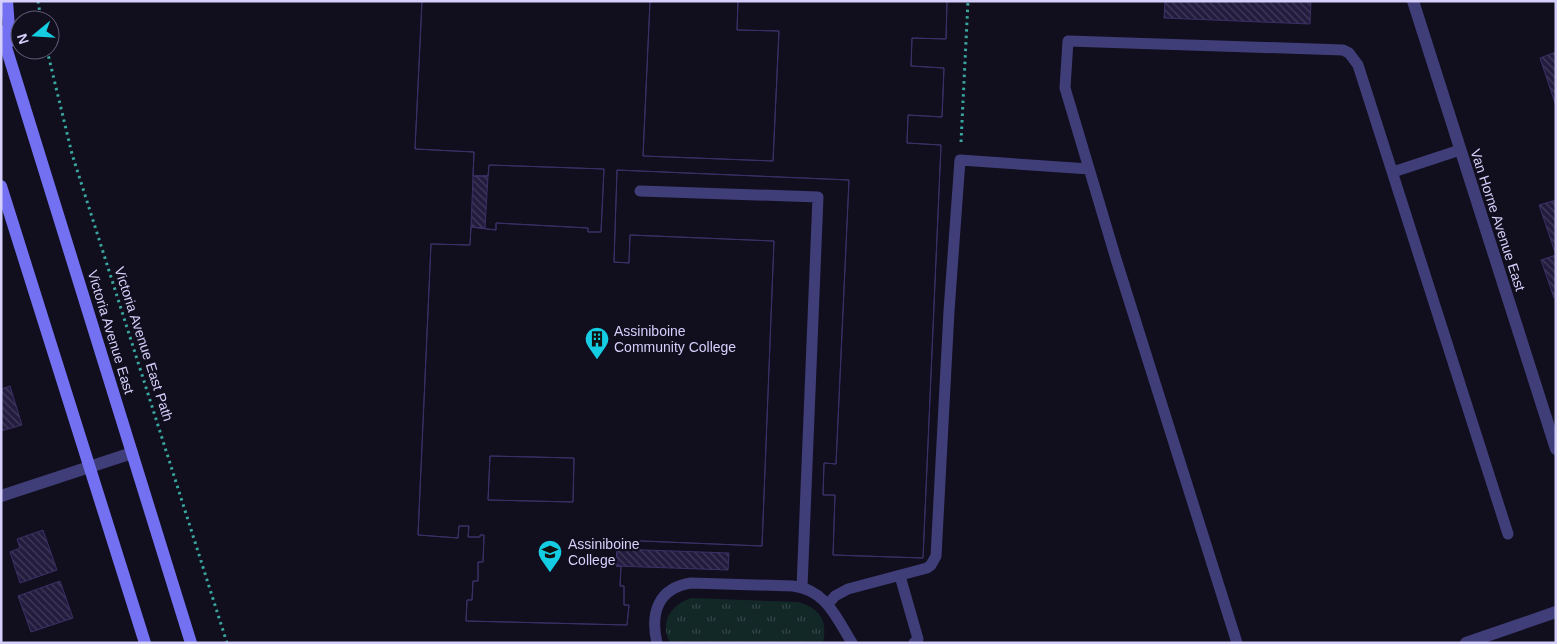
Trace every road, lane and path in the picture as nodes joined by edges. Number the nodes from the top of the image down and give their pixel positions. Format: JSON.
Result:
{"nodes":[{"id":1,"x":7,"y":1,"type":"edge"},
{"id":2,"x":968,"y":1,"type":"edge"},
{"id":3,"x":1413,"y":1,"type":"edge"},
{"id":4,"x":1,"y":31,"type":"edge"},
{"id":5,"x":49,"y":60,"type":"edge"},
{"id":6,"x":11,"y":61,"type":"junction"},
{"id":7,"x":1460,"y":150,"type":"junction"},
{"id":8,"x":960,"y":160,"type":"junction"},
{"id":9,"x":1089,"y":169,"type":"junction"},
{"id":10,"x":1393,"y":172,"type":"junction"},
{"id":11,"x":1,"y":186,"type":"edge"},
{"id":12,"x":640,"y":191,"type":"dead end"},
{"id":13,"x":1556,"y":449,"type":"edge"},
{"id":14,"x":132,"y":453,"type":"junction"},
{"id":15,"x":91,"y":467,"type":"junction"},
{"id":16,"x":1,"y":496,"type":"edge"},
{"id":17,"x":1508,"y":534,"type":"dead end"},
{"id":18,"x":900,"y":576,"type":"junction"},
{"id":19,"x":802,"y":587,"type":"junction"},
{"id":20,"x":828,"y":604,"type":"junction"},
{"id":21,"x":1556,"y":612,"type":"edge"},
{"id":22,"x":654,"y":619,"type":"junction"},
{"id":23,"x":146,"y":643,"type":"edge"},
{"id":24,"x":191,"y":643,"type":"edge"},
{"id":25,"x":227,"y":643,"type":"edge"},
{"id":26,"x":652,"y":643,"type":"edge"},
{"id":27,"x":657,"y":643,"type":"edge"},
{"id":28,"x":852,"y":643,"type":"edge"},
{"id":29,"x":914,"y":643,"type":"edge"},
{"id":30,"x":1237,"y":643,"type":"edge"},
{"id":31,"x":1466,"y":643,"type":"edge"}],
"edges":[{"from":1,"to":6,"type":"main road"},
{"from":2,"to":8,"type":"path"},
{"from":3,"to":7,"type":"street","name":"Van Horne Avenue East"},
{"from":4,"to":6,"type":"main road","name":"Victoria Avenue East"},
{"from":5,"to":25,"type":"path","name":"Victoria Avenue East Path"},
{"from":6,"to":14,"type":"main road","name":"Victoria Avenue East"},
{"from":7,"to":10,"type":"lane"},
{"from":7,"to":13,"type":"street","name":"Van Horne Avenue East"},
{"from":8,"to":9,"type":"lane"},
{"from":8,"to":18,"type":"lane"},
{"from":9,"to":10,"type":"lane"},
{"from":9,"to":30,"type":"lane"},
{"from":10,"to":17,"type":"lane"},
{"from":11,"to":15,"type":"main road"},
{"from":12,"to":19,"type":"lane"},
{"from":14,"to":15,"type":"street"},
{"from":14,"to":24,"type":"main road","name":"Victoria Avenue East"},
{"from":15,"to":16,"type":"street"},
{"from":15,"to":23,"type":"main road"},
{"from":18,"to":20,"type":"lane"},
{"from":18,"to":29,"type":"lane"},
{"from":19,"to":20,"type":"lane"},
{"from":19,"to":22,"type":"lane"},
{"from":20,"to":28,"type":"lane"},
{"from":21,"to":31,"type":"street"},
{"from":22,"to":26,"type":"lane"},
{"from":22,"to":27,"type":"lane"}]}
